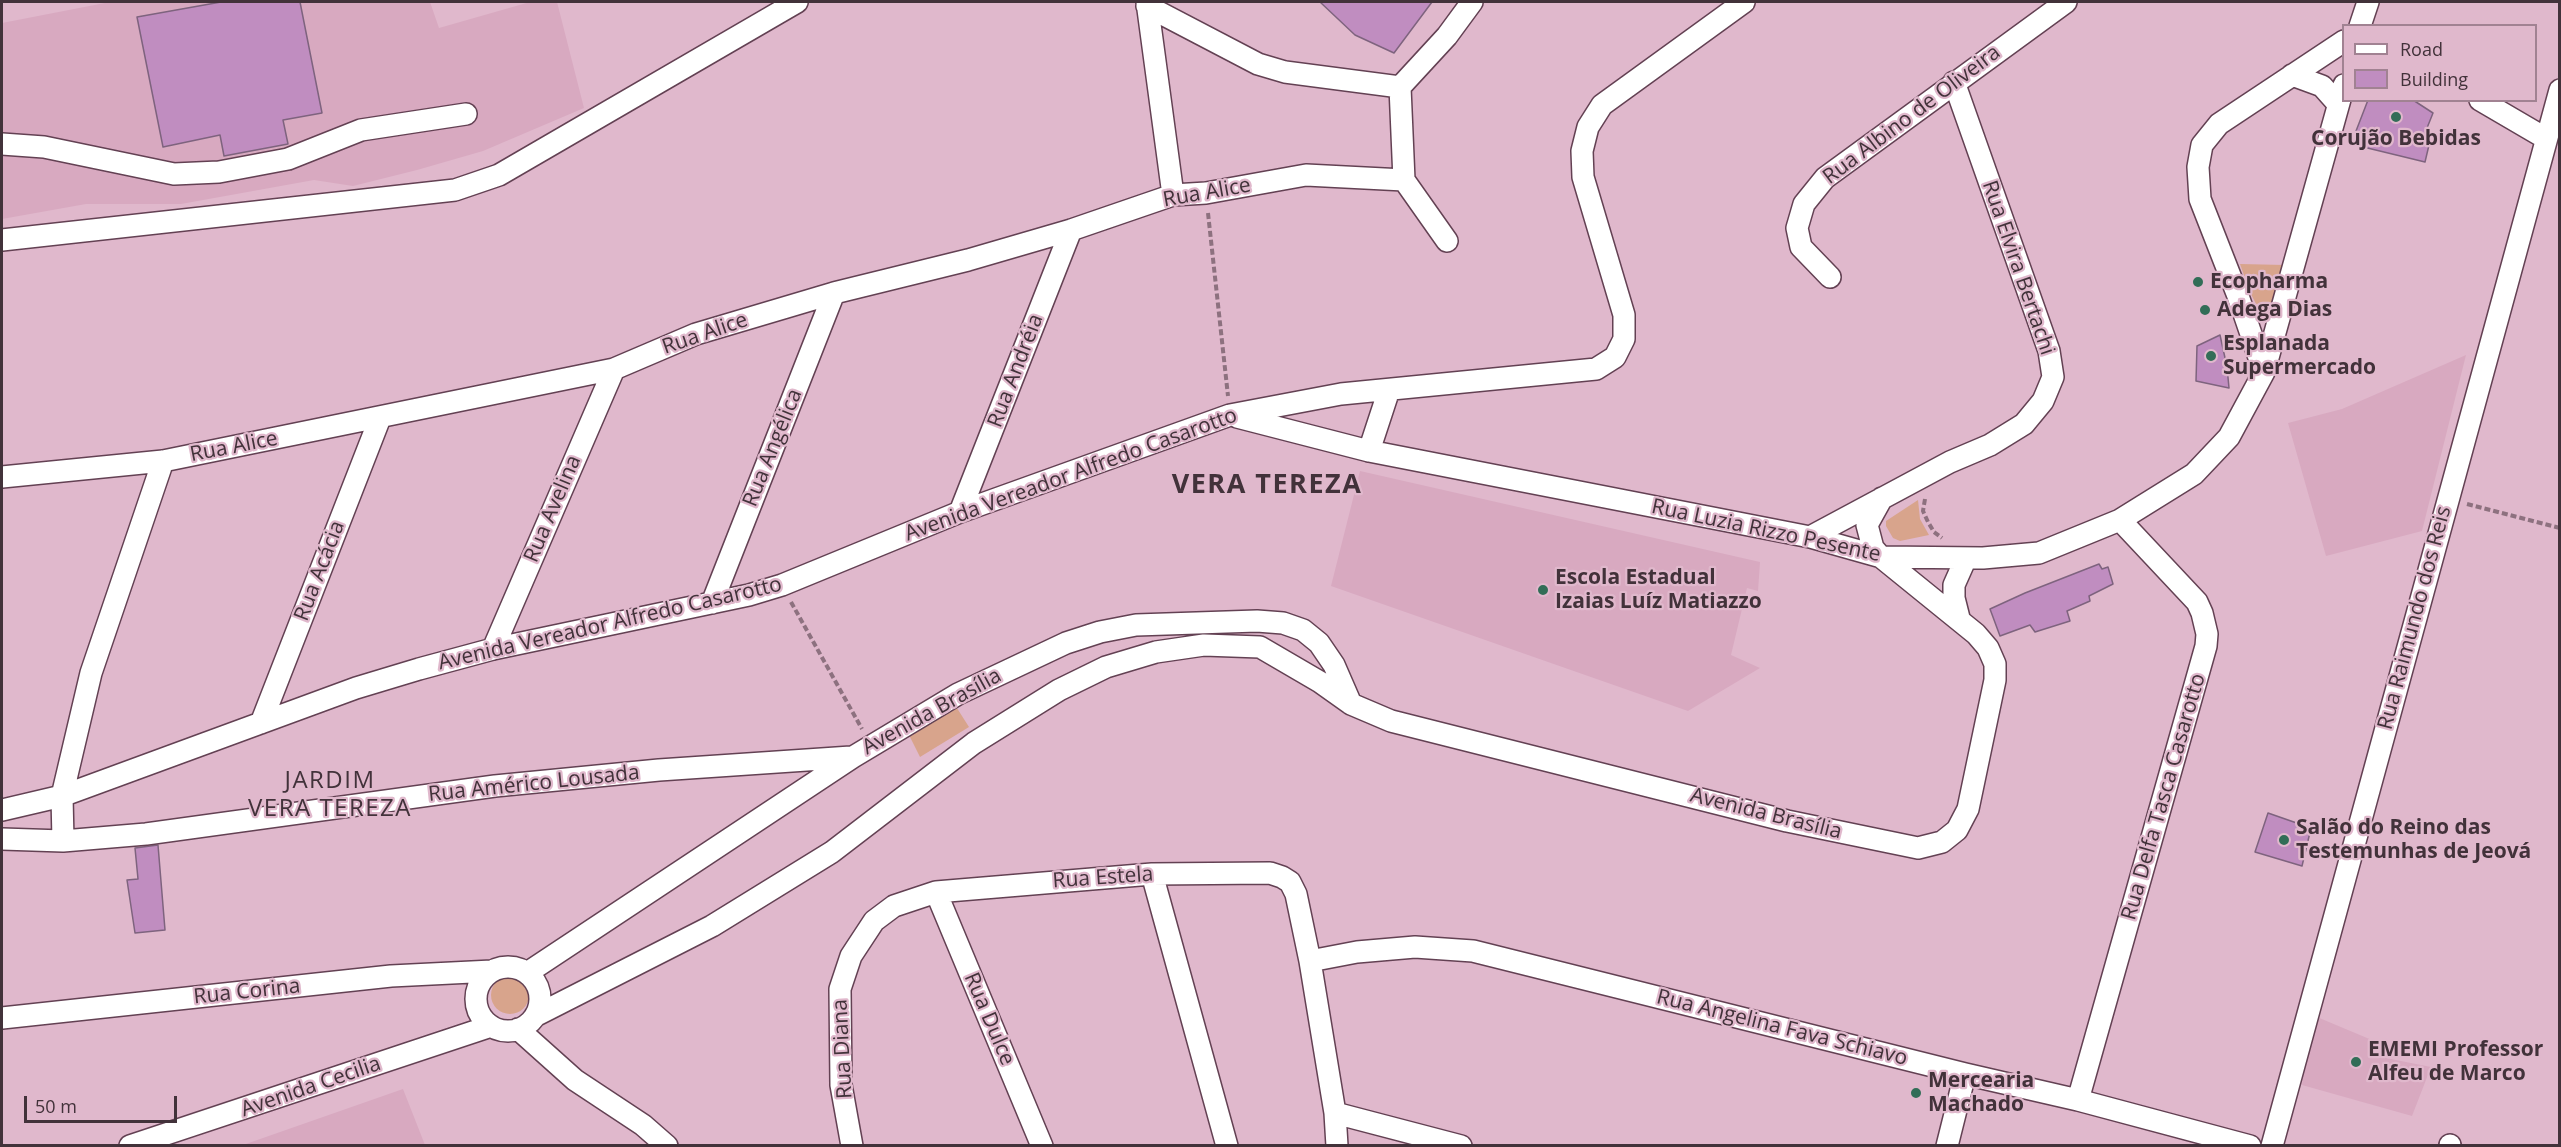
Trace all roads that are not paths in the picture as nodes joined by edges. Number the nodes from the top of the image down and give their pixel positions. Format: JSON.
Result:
{"nodes":[{"id":1,"x":797,"y":2,"type":"edge"},
{"id":2,"x":1472,"y":2,"type":"edge"},
{"id":3,"x":1744,"y":2,"type":"edge"},
{"id":4,"x":2066,"y":2,"type":"edge"},
{"id":5,"x":2368,"y":2,"type":"edge"},
{"id":6,"x":1147,"y":4,"type":"edge"},
{"id":7,"x":2361,"y":24,"type":"edge"},
{"id":8,"x":2342,"y":42,"type":"edge"},
{"id":9,"x":2292,"y":75,"type":"junction"},
{"id":10,"x":1954,"y":81,"type":"junction"},
{"id":11,"x":1400,"y":87,"type":"junction"},
{"id":12,"x":2559,"y":90,"type":"edge"},
{"id":13,"x":2341,"y":95,"type":"edge"},
{"id":14,"x":2483,"y":102,"type":"edge"},
{"id":15,"x":466,"y":114,"type":"dead end"},
{"id":16,"x":2545,"y":138,"type":"junction"},
{"id":17,"x":2,"y":144,"type":"edge"},
{"id":18,"x":1404,"y":180,"type":"junction"},
{"id":19,"x":1173,"y":195,"type":"junction"},
{"id":20,"x":1071,"y":230,"type":"junction"},
{"id":21,"x":2,"y":240,"type":"edge"},
{"id":22,"x":1447,"y":241,"type":"dead end"},
{"id":23,"x":1830,"y":277,"type":"dead end"},
{"id":24,"x":834,"y":293,"type":"junction"},
{"id":25,"x":614,"y":369,"type":"junction"},
{"id":26,"x":2264,"y":372,"type":"junction"},
{"id":27,"x":1389,"y":390,"type":"junction"},
{"id":28,"x":1230,"y":415,"type":"junction"},
{"id":29,"x":380,"y":418,"type":"junction"},
{"id":30,"x":1369,"y":451,"type":"junction"},
{"id":31,"x":163,"y":461,"type":"junction"},
{"id":32,"x":2,"y":477,"type":"edge"},
{"id":33,"x":1882,"y":498,"type":"junction"},
{"id":34,"x":960,"y":512,"type":"junction"},
{"id":35,"x":2120,"y":520,"type":"junction"},
{"id":36,"x":1809,"y":537,"type":"junction"},
{"id":37,"x":1959,"y":550,"type":"junction"},
{"id":38,"x":1881,"y":557,"type":"junction"},
{"id":39,"x":711,"y":603,"type":"junction"},
{"id":40,"x":1959,"y":618,"type":"junction"},
{"id":41,"x":1257,"y":621,"type":"junction"},
{"id":42,"x":1260,"y":647,"type":"junction"},
{"id":43,"x":493,"y":649,"type":"junction"},
{"id":44,"x":1351,"y":704,"type":"junction"},
{"id":45,"x":261,"y":723,"type":"junction"},
{"id":46,"x":862,"y":751,"type":"junction"},
{"id":47,"x":62,"y":796,"type":"junction"},
{"id":48,"x":2,"y":810,"type":"edge"},
{"id":49,"x":2,"y":839,"type":"edge"},
{"id":50,"x":63,"y":841,"type":"junction"},
{"id":51,"x":1152,"y":874,"type":"junction"},
{"id":52,"x":936,"y":892,"type":"junction"},
{"id":53,"x":1310,"y":961,"type":"junction"},
{"id":54,"x":492,"y":971,"type":"junction"},
{"id":55,"x":527,"y":973,"type":"junction"},
{"id":56,"x":535,"y":1016,"type":"junction"},
{"id":57,"x":2,"y":1018,"type":"edge"},
{"id":58,"x":490,"y":1026,"type":"junction"},
{"id":59,"x":519,"y":1029,"type":"junction"},
{"id":60,"x":1965,"y":1074,"type":"junction"},
{"id":61,"x":2079,"y":1100,"type":"junction"},
{"id":62,"x":1335,"y":1113,"type":"junction"},
{"id":63,"x":130,"y":1146,"type":"edge"},
{"id":64,"x":667,"y":1146,"type":"edge"},
{"id":65,"x":852,"y":1146,"type":"edge"},
{"id":66,"x":1042,"y":1146,"type":"edge"},
{"id":67,"x":1227,"y":1146,"type":"edge"},
{"id":68,"x":1337,"y":1146,"type":"edge"},
{"id":69,"x":1461,"y":1146,"type":"edge"},
{"id":70,"x":1947,"y":1146,"type":"edge"},
{"id":71,"x":2250,"y":1146,"type":"edge"},
{"id":72,"x":2272,"y":1146,"type":"edge"}],
"edges":[{"from":1,"to":21,"type":"street"},
{"from":2,"to":11,"type":"street"},
{"from":3,"to":27,"type":"street","name":"Avenida Vereador Alfredo Casarotto"},
{"from":4,"to":10,"type":"street","name":"Rua Albino de Oliveira"},
{"from":5,"to":7,"type":"street"},
{"from":6,"to":11,"type":"street"},
{"from":6,"to":19,"type":"street"},
{"from":8,"to":9,"type":"street"},
{"from":9,"to":13,"type":"street"},
{"from":9,"to":26,"type":"street"},
{"from":10,"to":23,"type":"street","name":"Rua Albino de Oliveira"},
{"from":10,"to":33,"type":"street","name":"Rua Elvira Bertachi"},
{"from":11,"to":18,"type":"street"},
{"from":12,"to":16,"type":"street","name":"Rua Raimundo dos Reis"},
{"from":13,"to":26,"type":"street","name":"Rua Luzia Rizzo Pesente"},
{"from":14,"to":16,"type":"street"},
{"from":15,"to":17,"type":"street"},
{"from":16,"to":72,"type":"street","name":"Rua Raimundo dos Reis"},
{"from":18,"to":19,"type":"street","name":"Rua Alice"},
{"from":18,"to":22,"type":"street"},
{"from":19,"to":20,"type":"street","name":"Rua Alice"},
{"from":20,"to":24,"type":"street","name":"Rua Alice"},
{"from":20,"to":34,"type":"street","name":"Rua Andréia"},
{"from":24,"to":25,"type":"street","name":"Rua Alice"},
{"from":24,"to":39,"type":"street","name":"Rua Angélica"},
{"from":25,"to":29,"type":"street","name":"Rua Alice"},
{"from":25,"to":43,"type":"street","name":"Rua Avelina"},
{"from":26,"to":35,"type":"street","name":"Rua Luzia Rizzo Pesente"},
{"from":27,"to":28,"type":"street","name":"Avenida Vereador Alfredo Casarotto"},
{"from":27,"to":30,"type":"street"},
{"from":28,"to":30,"type":"street","name":"Rua Luzia Rizzo Pesente"},
{"from":28,"to":34,"type":"street","name":"Avenida Vereador Alfredo Casarotto"},
{"from":29,"to":31,"type":"street","name":"Rua Alice"},
{"from":29,"to":45,"type":"street","name":"Rua Acácia"},
{"from":30,"to":36,"type":"street","name":"Rua Luzia Rizzo Pesente"},
{"from":31,"to":32,"type":"street","name":"Rua Alice"},
{"from":31,"to":47,"type":"street"},
{"from":33,"to":36,"type":"street","name":"Rua Elvira Bertachi"},
{"from":33,"to":38,"type":"street"},
{"from":34,"to":39,"type":"street","name":"Avenida Vereador Alfredo Casarotto"},
{"from":35,"to":37,"type":"street","name":"Rua Luzia Rizzo Pesente"},
{"from":35,"to":61,"type":"street","name":"Rua Delfa Tasca Casarotto"},
{"from":36,"to":38,"type":"street","name":"Rua Luzia Rizzo Pesente"},
{"from":37,"to":38,"type":"street","name":"Rua Luzia Rizzo Pesente"},
{"from":37,"to":40,"type":"street"},
{"from":38,"to":40,"type":"street","name":"Avenida Brasília"},
{"from":39,"to":43,"type":"street","name":"Avenida Vereador Alfredo Casarotto"},
{"from":40,"to":44,"type":"street","name":"Avenida Brasília"},
{"from":41,"to":42,"type":"street"},
{"from":41,"to":44,"type":"street","name":"Avenida Brasília"},
{"from":41,"to":46,"type":"street","name":"Avenida Brasília"},
{"from":42,"to":44,"type":"street","name":"Avenida Brasília"},
{"from":42,"to":56,"type":"street","name":"Avenida Brasília"},
{"from":43,"to":45,"type":"street","name":"Avenida Vereador Alfredo Casarotto"},
{"from":45,"to":47,"type":"street","name":"Avenida Vereador Alfredo Casarotto"},
{"from":46,"to":50,"type":"street","name":"Rua Américo Lousada"},
{"from":46,"to":55,"type":"street","name":"Avenida Brasília"},
{"from":47,"to":48,"type":"street","name":"Avenida Vereador Alfredo Casarotto"},
{"from":47,"to":50,"type":"street"},
{"from":49,"to":50,"type":"street","name":"Rua Américo Lousada"},
{"from":51,"to":52,"type":"street","name":"Rua Estela"},
{"from":51,"to":53,"type":"street","name":"Rua Estela"},
{"from":51,"to":67,"type":"street"},
{"from":52,"to":65,"type":"street","name":"Rua Diana"},
{"from":52,"to":66,"type":"street","name":"Rua Dulce"},
{"from":53,"to":60,"type":"street","name":"Rua Angelina Fava Schiavo"},
{"from":53,"to":62,"type":"street"},
{"from":54,"to":55,"type":"street"},
{"from":54,"to":57,"type":"street","name":"Rua Corina"},
{"from":54,"to":58,"type":"street"},
{"from":55,"to":56,"type":"street"},
{"from":56,"to":59,"type":"street"},
{"from":58,"to":59,"type":"street"},
{"from":58,"to":63,"type":"street","name":"Avenida Cecilia"},
{"from":59,"to":64,"type":"street"},
{"from":60,"to":61,"type":"street","name":"Rua Angelina Fava Schiavo"},
{"from":60,"to":70,"type":"street"},
{"from":61,"to":71,"type":"street","name":"Rua Angelina Fava Schiavo"},
{"from":62,"to":68,"type":"street"},
{"from":62,"to":69,"type":"street"}]}
